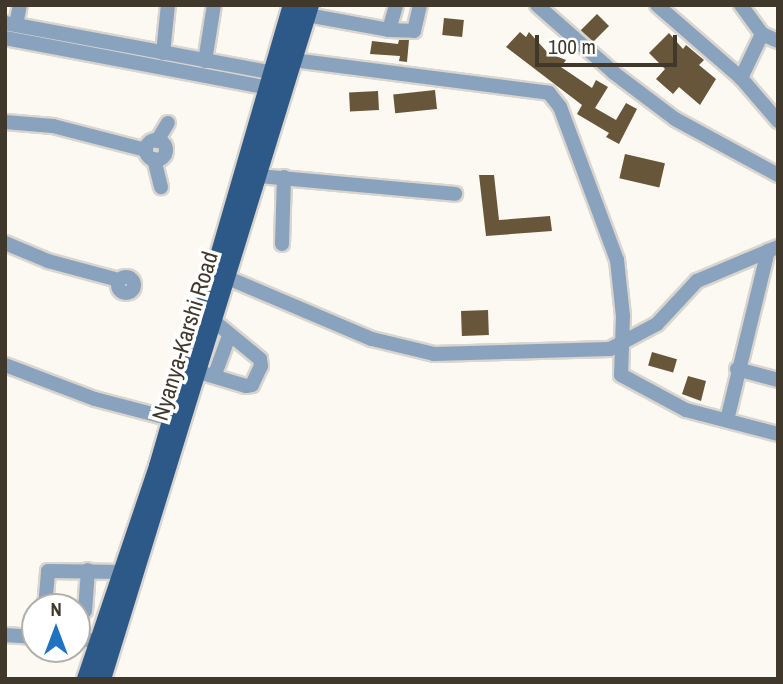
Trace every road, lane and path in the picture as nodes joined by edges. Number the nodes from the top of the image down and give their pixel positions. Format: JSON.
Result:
{"nodes":[{"id":1,"x":20,"y":5,"type":"edge"},
{"id":2,"x":167,"y":5,"type":"edge"},
{"id":3,"x":214,"y":5,"type":"edge"},
{"id":4,"x":396,"y":5,"type":"edge"},
{"id":5,"x":420,"y":5,"type":"edge"},
{"id":6,"x":537,"y":5,"type":"edge"},
{"id":7,"x":657,"y":5,"type":"edge"},
{"id":8,"x":741,"y":5,"type":"edge"},
{"id":9,"x":303,"y":9,"type":"edge"},
{"id":10,"x":11,"y":24,"type":"edge"},
{"id":11,"x":389,"y":30,"type":"junction"},
{"id":12,"x":762,"y":34,"type":"junction"},
{"id":13,"x":5,"y":38,"type":"edge"},
{"id":14,"x":778,"y":41,"type":"edge"},
{"id":15,"x":163,"y":53,"type":"junction"},
{"id":16,"x":205,"y":61,"type":"junction"},
{"id":17,"x":281,"y":77,"type":"junction"},
{"id":18,"x":741,"y":78,"type":"junction"},
{"id":19,"x":778,"y":121,"type":"edge"},
{"id":20,"x":5,"y":122,"type":"edge"},
{"id":21,"x":168,"y":123,"type":"dead end"},
{"id":22,"x":152,"y":150,"type":"junction"},
{"id":23,"x":778,"y":175,"type":"edge"},
{"id":24,"x":259,"y":176,"type":"junction"},
{"id":25,"x":284,"y":177,"type":"junction"},
{"id":26,"x":161,"y":187,"type":"dead end"},
{"id":27,"x":455,"y":194,"type":"dead end"},
{"id":28,"x":5,"y":243,"type":"edge"},
{"id":29,"x":282,"y":243,"type":"dead end"},
{"id":30,"x":773,"y":249,"type":"edge"},
{"id":31,"x":228,"y":278,"type":"junction"},
{"id":32,"x":120,"y":280,"type":"dead end"},
{"id":33,"x":623,"y":316,"type":"junction"},
{"id":34,"x":215,"y":322,"type":"junction"},
{"id":35,"x":642,"y":333,"type":"junction"},
{"id":36,"x":229,"y":335,"type":"junction"},
{"id":37,"x":622,"y":346,"type":"junction"},
{"id":38,"x":5,"y":365,"type":"edge"},
{"id":39,"x":202,"y":365,"type":"junction"},
{"id":40,"x":737,"y":369,"type":"junction"},
{"id":41,"x":778,"y":380,"type":"edge"},
{"id":42,"x":171,"y":419,"type":"junction"},
{"id":43,"x":727,"y":420,"type":"junction"},
{"id":44,"x":778,"y":434,"type":"edge"},
{"id":45,"x":88,"y":570,"type":"junction"},
{"id":46,"x":123,"y":572,"type":"junction"},
{"id":47,"x":46,"y":593,"type":"edge"},
{"id":48,"x":84,"y":593,"type":"edge"},
{"id":49,"x":91,"y":611,"type":"edge"},
{"id":50,"x":109,"y":612,"type":"junction"},
{"id":51,"x":91,"y":640,"type":"edge"},
{"id":52,"x":99,"y":641,"type":"junction"},
{"id":53,"x":86,"y":679,"type":"edge"},
{"id":54,"x":102,"y":679,"type":"edge"}],
"edges":[{"from":1,"to":10,"type":"street"},
{"from":2,"to":15,"type":"street"},
{"from":3,"to":16,"type":"street"},
{"from":4,"to":11,"type":"street"},
{"from":5,"to":11,"type":"street"},
{"from":6,"to":23,"type":"street"},
{"from":7,"to":18,"type":"street"},
{"from":8,"to":12,"type":"street"},
{"from":9,"to":11,"type":"street"},
{"from":9,"to":17,"type":"main road","name":"Nyanya-Karshi Road"},
{"from":9,"to":17,"type":"main road","name":"Nyanya-Karshi Road"},
{"from":10,"to":15,"type":"street"},
{"from":12,"to":14,"type":"street"},
{"from":12,"to":18,"type":"street"},
{"from":13,"to":17,"type":"street"},
{"from":15,"to":16,"type":"street"},
{"from":16,"to":17,"type":"street"},
{"from":17,"to":24,"type":"main road","name":"Nyanya-Karshi Road"},
{"from":17,"to":33,"type":"street"},
{"from":17,"to":39,"type":"main road","name":"Nyanya-Karshi Road"},
{"from":18,"to":19,"type":"street"},
{"from":20,"to":22,"type":"street"},
{"from":21,"to":22,"type":"street"},
{"from":22,"to":26,"type":"street"},
{"from":24,"to":25,"type":"street"},
{"from":24,"to":31,"type":"main road","name":"Nyanya-Karshi Road"},
{"from":25,"to":27,"type":"street"},
{"from":25,"to":29,"type":"street"},
{"from":28,"to":32,"type":"street"},
{"from":30,"to":35,"type":"street"},
{"from":30,"to":40,"type":"street"},
{"from":31,"to":34,"type":"main road","name":"Nyanya-Karshi Road"},
{"from":31,"to":37,"type":"street"},
{"from":33,"to":35,"type":"street"},
{"from":33,"to":37,"type":"street"},
{"from":34,"to":36,"type":"street"},
{"from":34,"to":39,"type":"main road","name":"Nyanya-Karshi Road"},
{"from":35,"to":37,"type":"street"},
{"from":36,"to":39,"type":"street"},
{"from":36,"to":39,"type":"street"},
{"from":37,"to":43,"type":"street"},
{"from":38,"to":42,"type":"street"},
{"from":39,"to":42,"type":"main road","name":"Nyanya-Karshi Road"},
{"from":39,"to":54,"type":"main road","name":"Nyanya-Karshi Road"},
{"from":40,"to":41,"type":"street"},
{"from":40,"to":43,"type":"street"},
{"from":42,"to":46,"type":"main road","name":"Nyanya-Karshi Road"},
{"from":43,"to":44,"type":"street"},
{"from":45,"to":46,"type":"street"},
{"from":45,"to":47,"type":"street"},
{"from":45,"to":48,"type":"street"},
{"from":46,"to":50,"type":"main road","name":"Nyanya-Karshi Road"},
{"from":49,"to":50,"type":"street"},
{"from":50,"to":52,"type":"main road","name":"Nyanya-Karshi Road"},
{"from":51,"to":52,"type":"street"},
{"from":52,"to":53,"type":"main road","name":"Nyanya-Karshi Road"}]}
